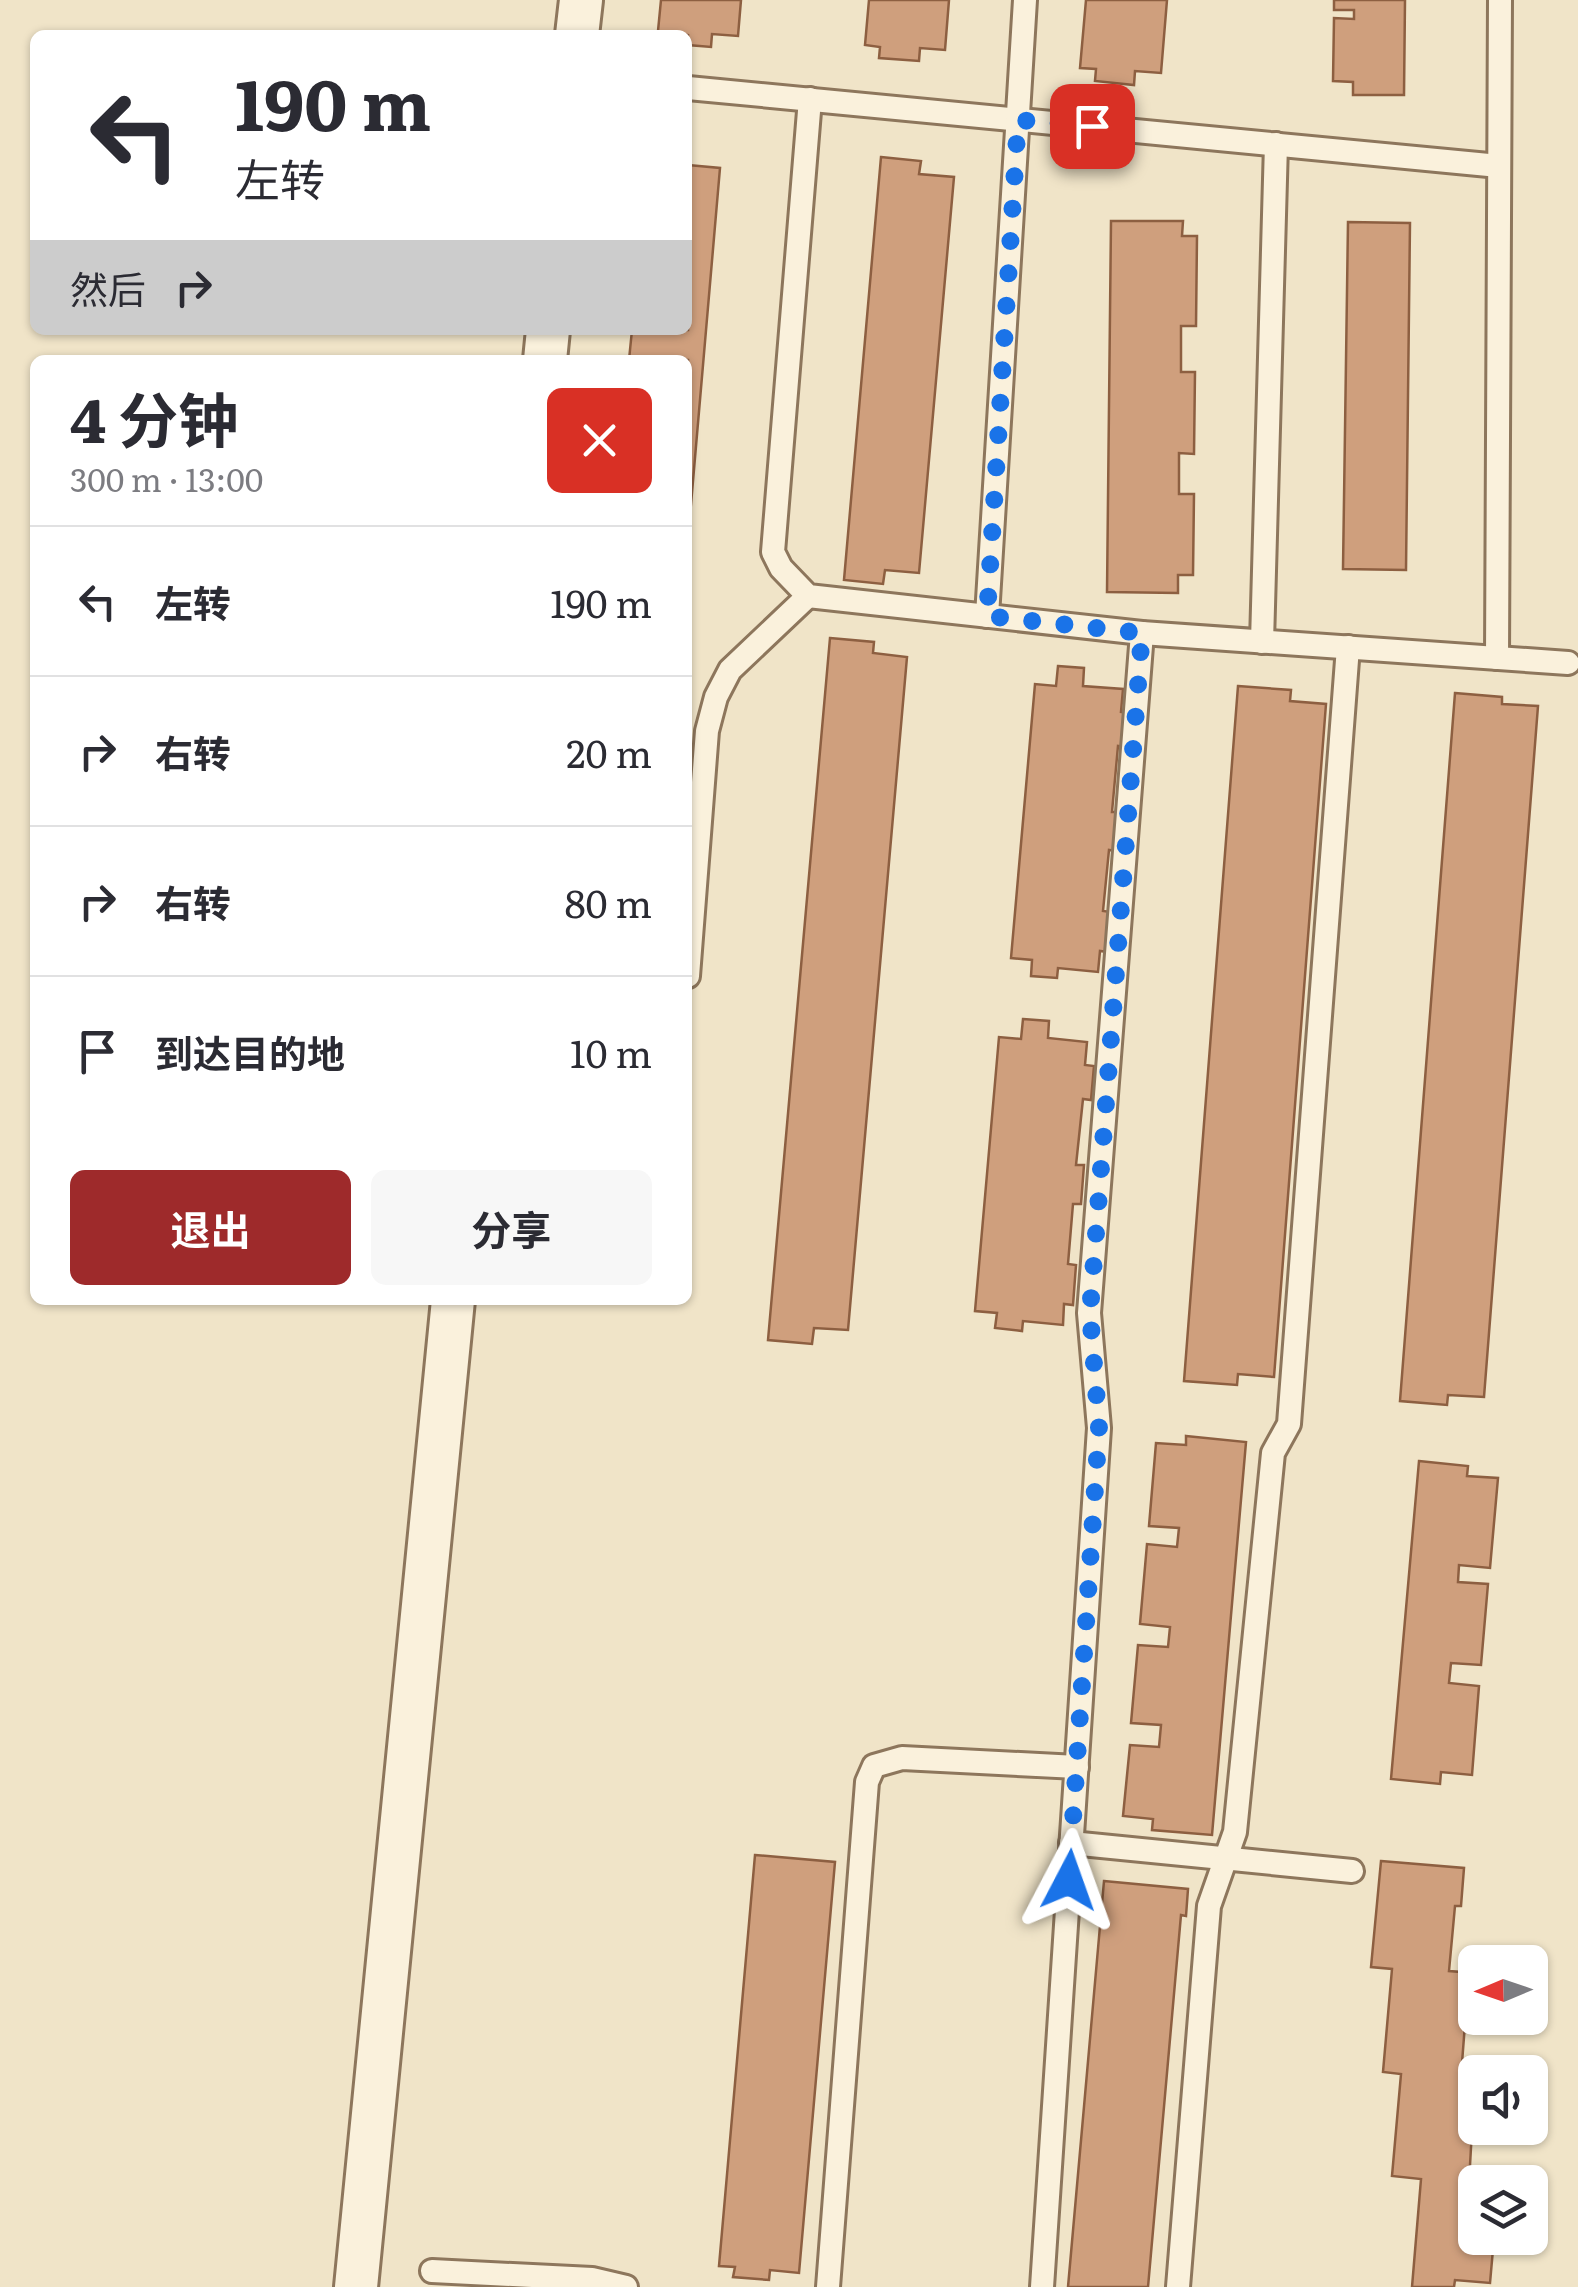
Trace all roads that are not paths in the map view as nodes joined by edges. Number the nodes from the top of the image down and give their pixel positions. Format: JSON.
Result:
{"nodes":[{"id":1,"x":581,"y":0,"type":"edge"},
{"id":2,"x":1025,"y":0,"type":"edge"},
{"id":3,"x":1500,"y":0,"type":"edge"},
{"id":4,"x":578,"y":30,"type":"edge"},
{"id":5,"x":692,"y":88,"type":"edge"},
{"id":6,"x":810,"y":100,"type":"junction"},
{"id":7,"x":1018,"y":120,"type":"junction"},
{"id":8,"x":1276,"y":144,"type":"junction"},
{"id":9,"x":1500,"y":166,"type":"junction"},
{"id":10,"x":808,"y":596,"type":"junction"},
{"id":11,"x":987,"y":616,"type":"junction"},
{"id":12,"x":1142,"y":633,"type":"junction"},
{"id":13,"x":1262,"y":642,"type":"junction"},
{"id":14,"x":1348,"y":648,"type":"junction"},
{"id":15,"x":1496,"y":658,"type":"junction"},
{"id":16,"x":1568,"y":663,"type":"dead end"},
{"id":17,"x":692,"y":927,"type":"edge"},
{"id":18,"x":453,"y":1305,"type":"edge"},
{"id":19,"x":1077,"y":1767,"type":"junction"},
{"id":20,"x":1072,"y":1843,"type":"junction"},
{"id":21,"x":1226,"y":1858,"type":"junction"},
{"id":22,"x":1352,"y":1871,"type":"dead end"},
{"id":23,"x":432,"y":2271,"type":"dead end"},
{"id":24,"x":592,"y":2283,"type":"edge"},
{"id":25,"x":356,"y":2287,"type":"edge"},
{"id":26,"x":626,"y":2287,"type":"edge"},
{"id":27,"x":828,"y":2287,"type":"edge"},
{"id":28,"x":1042,"y":2287,"type":"edge"},
{"id":29,"x":1178,"y":2287,"type":"edge"}],
"edges":[{"from":1,"to":4,"type":"street"},
{"from":2,"to":7,"type":"lane"},
{"from":3,"to":9,"type":"lane"},
{"from":5,"to":6,"type":"lane"},
{"from":6,"to":7,"type":"lane"},
{"from":6,"to":10,"type":"lane"},
{"from":7,"to":8,"type":"lane"},
{"from":7,"to":11,"type":"lane"},
{"from":8,"to":9,"type":"lane"},
{"from":8,"to":13,"type":"lane"},
{"from":9,"to":15,"type":"lane"},
{"from":10,"to":11,"type":"lane"},
{"from":10,"to":17,"type":"lane"},
{"from":11,"to":12,"type":"lane"},
{"from":12,"to":13,"type":"lane"},
{"from":12,"to":19,"type":"lane"},
{"from":13,"to":14,"type":"lane"},
{"from":14,"to":15,"type":"lane"},
{"from":14,"to":21,"type":"lane"},
{"from":15,"to":16,"type":"lane"},
{"from":18,"to":25,"type":"street"},
{"from":19,"to":20,"type":"lane"},
{"from":19,"to":27,"type":"lane"},
{"from":20,"to":21,"type":"lane"},
{"from":20,"to":28,"type":"lane"},
{"from":21,"to":22,"type":"lane"},
{"from":21,"to":29,"type":"lane"},
{"from":23,"to":24,"type":"lane"},
{"from":24,"to":26,"type":"lane"}]}
